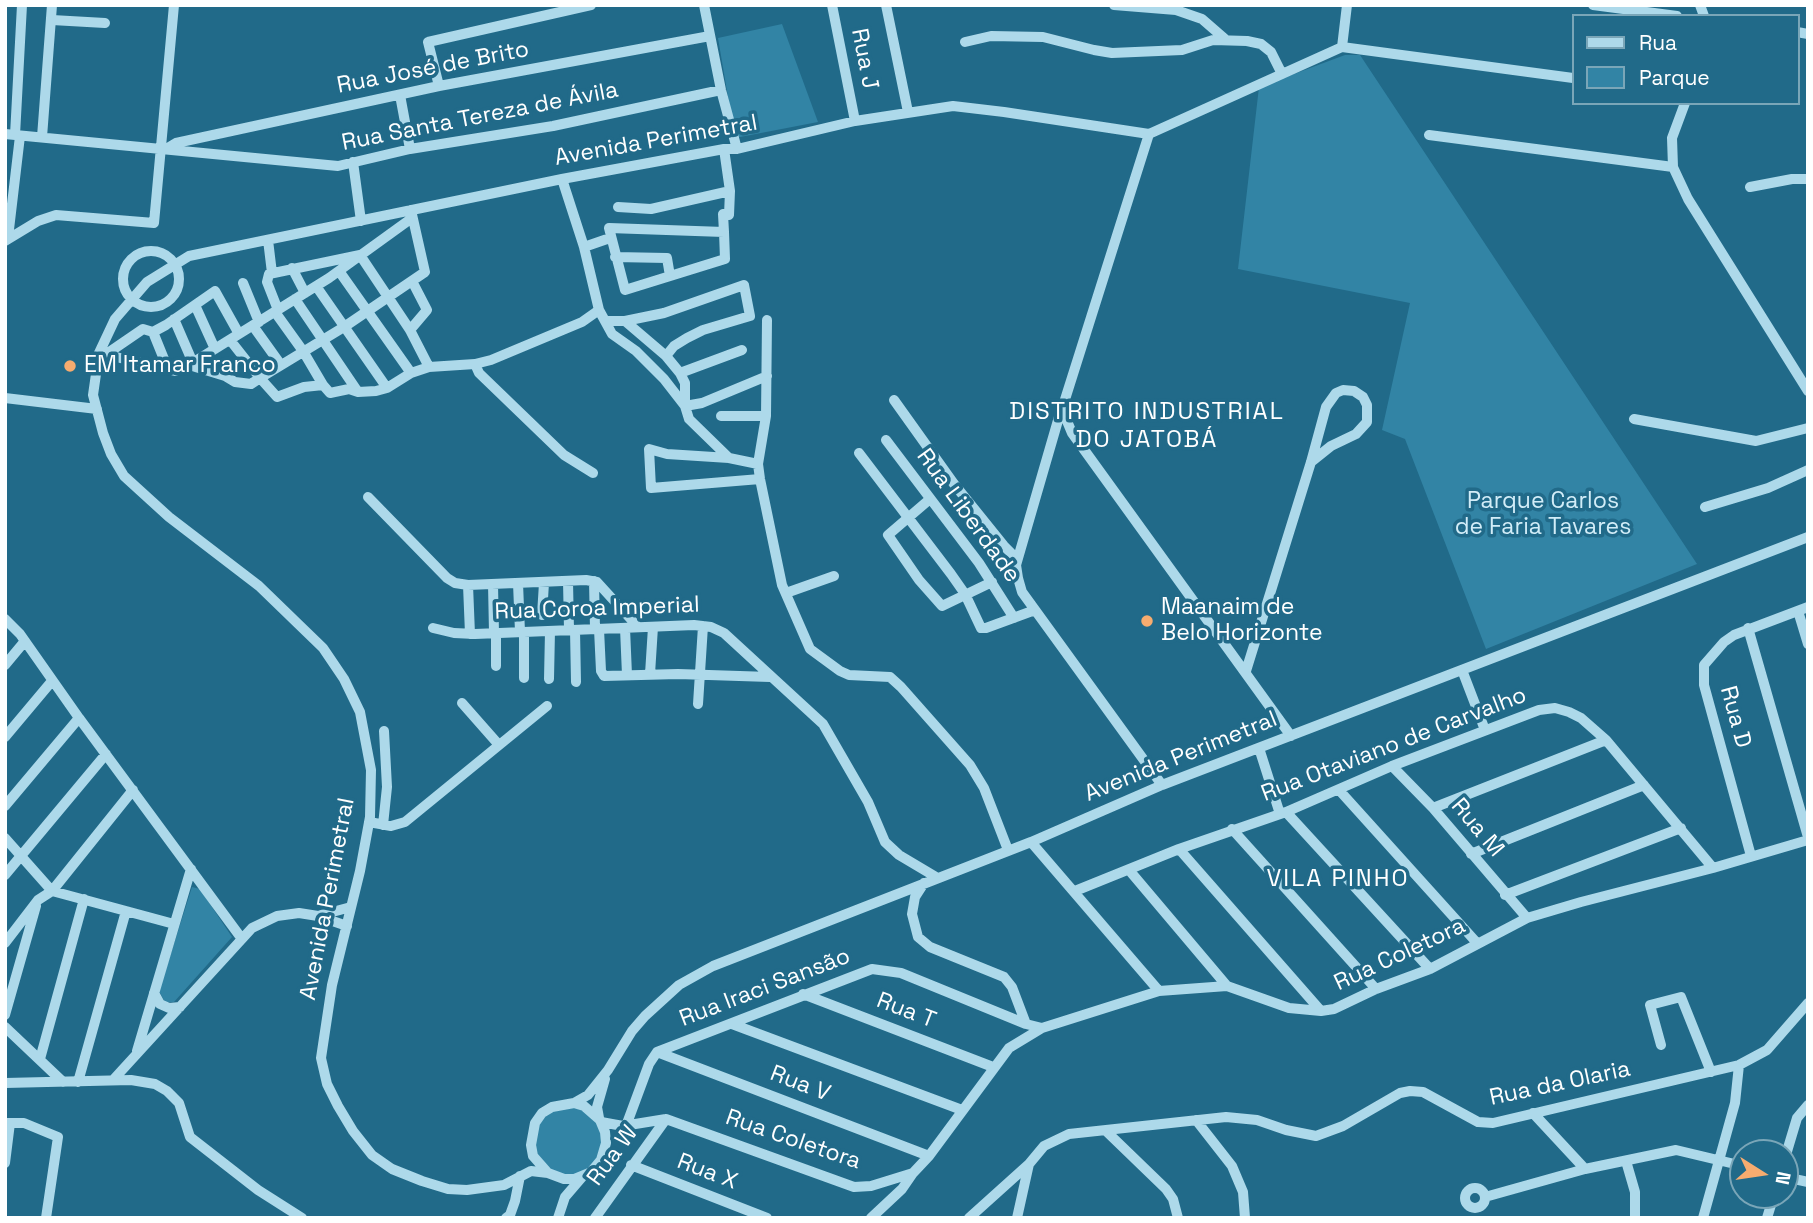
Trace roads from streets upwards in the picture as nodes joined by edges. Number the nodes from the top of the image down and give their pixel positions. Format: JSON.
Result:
{"nodes":[{"id":1,"x":22,"y":5,"type":"edge"},
{"id":2,"x":52,"y":5,"type":"edge"},
{"id":3,"x":174,"y":5,"type":"edge"},
{"id":4,"x":591,"y":5,"type":"edge"},
{"id":5,"x":704,"y":5,"type":"edge"},
{"id":6,"x":832,"y":5,"type":"edge"},
{"id":7,"x":886,"y":5,"type":"edge"},
{"id":8,"x":1114,"y":5,"type":"edge"},
{"id":9,"x":1203,"y":5,"type":"edge"},
{"id":10,"x":1347,"y":5,"type":"edge"},
{"id":11,"x":1593,"y":5,"type":"edge"},
{"id":12,"x":1662,"y":14,"type":"edge"},
{"id":13,"x":1202,"y":19,"type":"junction"},
{"id":14,"x":52,"y":20,"type":"junction"},
{"id":15,"x":105,"y":23,"type":"dead end"},
{"id":16,"x":710,"y":36,"type":"junction"},
{"id":17,"x":1224,"y":39,"type":"junction"},
{"id":18,"x":965,"y":42,"type":"dead end"},
{"id":19,"x":1342,"y":47,"type":"junction"},
{"id":20,"x":1282,"y":74,"type":"junction"},
{"id":21,"x":1572,"y":78,"type":"edge"},
{"id":22,"x":439,"y":86,"type":"junction"},
{"id":23,"x":722,"y":90,"type":"junction"},
{"id":24,"x":400,"y":95,"type":"junction"},
{"id":25,"x":1684,"y":105,"type":"edge"},
{"id":26,"x":908,"y":112,"type":"junction"},
{"id":27,"x":855,"y":121,"type":"junction"},
{"id":28,"x":1149,"y":134,"type":"junction"},
{"id":29,"x":13,"y":135,"type":"edge"},
{"id":30,"x":1429,"y":135,"type":"dead end"},
{"id":31,"x":42,"y":137,"type":"junction"},
{"id":32,"x":164,"y":149,"type":"junction"},
{"id":33,"x":410,"y":149,"type":"junction"},
{"id":34,"x":724,"y":149,"type":"junction"},
{"id":35,"x":737,"y":149,"type":"junction"},
{"id":36,"x":353,"y":162,"type":"junction"},
{"id":37,"x":1673,"y":167,"type":"junction"},
{"id":38,"x":562,"y":179,"type":"junction"},
{"id":39,"x":1808,"y":179,"type":"edge"},
{"id":40,"x":1751,"y":187,"type":"dead end"},
{"id":41,"x":730,"y":191,"type":"junction"},
{"id":42,"x":618,"y":207,"type":"dead end"},
{"id":43,"x":412,"y":214,"type":"junction"},
{"id":44,"x":361,"y":220,"type":"junction"},
{"id":45,"x":724,"y":232,"type":"junction"},
{"id":46,"x":610,"y":238,"type":"junction"},
{"id":47,"x":7,"y":239,"type":"edge"},
{"id":48,"x":268,"y":240,"type":"junction"},
{"id":49,"x":584,"y":247,"type":"junction"},
{"id":50,"x":360,"y":255,"type":"junction"},
{"id":51,"x":615,"y":257,"type":"junction"},
{"id":52,"x":175,"y":263,"type":"junction"},
{"id":53,"x":292,"y":268,"type":"junction"},
{"id":54,"x":339,"y":271,"type":"junction"},
{"id":55,"x":270,"y":274,"type":"junction"},
{"id":56,"x":670,"y":276,"type":"junction"},
{"id":57,"x":412,"y":281,"type":"junction"},
{"id":58,"x":243,"y":283,"type":"dead end"},
{"id":59,"x":316,"y":286,"type":"junction"},
{"id":60,"x":306,"y":293,"type":"junction"},
{"id":61,"x":388,"y":297,"type":"junction"},
{"id":62,"x":131,"y":299,"type":"junction"},
{"id":63,"x":295,"y":299,"type":"junction"},
{"id":64,"x":195,"y":305,"type":"junction"},
{"id":65,"x":599,"y":310,"type":"junction"},
{"id":66,"x":277,"y":311,"type":"junction"},
{"id":67,"x":366,"y":311,"type":"junction"},
{"id":68,"x":174,"y":319,"type":"junction"},
{"id":69,"x":767,"y":320,"type":"dead end"},
{"id":70,"x":605,"y":321,"type":"junction"},
{"id":71,"x":625,"y":321,"type":"junction"},
{"id":72,"x":256,"y":324,"type":"junction"},
{"id":73,"x":344,"y":327,"type":"junction"},
{"id":74,"x":410,"y":330,"type":"junction"},
{"id":75,"x":153,"y":332,"type":"junction"},
{"id":76,"x":235,"y":337,"type":"junction"},
{"id":77,"x":322,"y":339,"type":"junction"},
{"id":78,"x":215,"y":349,"type":"junction"},
{"id":79,"x":742,"y":350,"type":"dead end"},
{"id":80,"x":303,"y":351,"type":"junction"},
{"id":81,"x":102,"y":354,"type":"junction"},
{"id":82,"x":666,"y":356,"type":"junction"},
{"id":83,"x":191,"y":364,"type":"junction"},
{"id":84,"x":475,"y":364,"type":"junction"},
{"id":85,"x":281,"y":365,"type":"junction"},
{"id":86,"x":429,"y":367,"type":"junction"},
{"id":87,"x":168,"y":369,"type":"junction"},
{"id":88,"x":411,"y":373,"type":"junction"},
{"id":89,"x":680,"y":373,"type":"junction"},
{"id":90,"x":766,"y":376,"type":"junction"},
{"id":91,"x":1804,"y":377,"type":"edge"},
{"id":92,"x":260,"y":378,"type":"junction"},
{"id":93,"x":323,"y":385,"type":"junction"},
{"id":94,"x":387,"y":388,"type":"junction"},
{"id":95,"x":1808,"y":391,"type":"edge"},
{"id":96,"x":358,"y":392,"type":"junction"},
{"id":97,"x":5,"y":398,"type":"edge"},
{"id":98,"x":894,"y":400,"type":"dead end"},
{"id":99,"x":685,"y":406,"type":"junction"},
{"id":100,"x":97,"y":409,"type":"junction"},
{"id":101,"x":1062,"y":409,"type":"junction"},
{"id":102,"x":721,"y":416,"type":"dead end"},
{"id":103,"x":766,"y":416,"type":"junction"},
{"id":104,"x":1634,"y":419,"type":"dead end"},
{"id":105,"x":1808,"y":428,"type":"edge"},
{"id":106,"x":886,"y":440,"type":"dead end"},
{"id":107,"x":859,"y":453,"type":"dead end"},
{"id":108,"x":729,"y":458,"type":"junction"},
{"id":109,"x":1311,"y":462,"type":"junction"},
{"id":110,"x":758,"y":464,"type":"junction"},
{"id":111,"x":1808,"y":470,"type":"edge"},
{"id":112,"x":593,"y":473,"type":"dead end"},
{"id":113,"x":760,"y":479,"type":"junction"},
{"id":114,"x":368,"y":497,"type":"dead end"},
{"id":115,"x":930,"y":499,"type":"junction"},
{"id":116,"x":1705,"y":507,"type":"dead end"},
{"id":117,"x":908,"y":517,"type":"junction"},
{"id":118,"x":1808,"y":537,"type":"edge"},
{"id":119,"x":1017,"y":559,"type":"junction"},
{"id":120,"x":834,"y":576,"type":"dead end"},
{"id":121,"x":568,"y":581,"type":"junction"},
{"id":122,"x":593,"y":581,"type":"junction"},
{"id":123,"x":992,"y":582,"type":"junction"},
{"id":124,"x":494,"y":583,"type":"junction"},
{"id":125,"x":518,"y":583,"type":"junction"},
{"id":126,"x":544,"y":583,"type":"junction"},
{"id":127,"x":468,"y":585,"type":"junction"},
{"id":128,"x":786,"y":593,"type":"junction"},
{"id":129,"x":965,"y":594,"type":"junction"},
{"id":130,"x":1803,"y":609,"type":"edge"},
{"id":131,"x":1035,"y":610,"type":"junction"},
{"id":132,"x":542,"y":615,"type":"dead end"},
{"id":133,"x":1014,"y":618,"type":"junction"},
{"id":134,"x":5,"y":619,"type":"edge"},
{"id":135,"x":703,"y":626,"type":"junction"},
{"id":136,"x":638,"y":627,"type":"junction"},
{"id":137,"x":653,"y":627,"type":"junction"},
{"id":138,"x":433,"y":628,"type":"dead end"},
{"id":139,"x":625,"y":628,"type":"junction"},
{"id":140,"x":1748,"y":628,"type":"junction"},
{"id":141,"x":597,"y":629,"type":"junction"},
{"id":142,"x":572,"y":630,"type":"junction"},
{"id":143,"x":550,"y":631,"type":"junction"},
{"id":144,"x":522,"y":632,"type":"junction"},
{"id":145,"x":470,"y":634,"type":"junction"},
{"id":146,"x":495,"y":634,"type":"junction"},
{"id":147,"x":25,"y":641,"type":"junction"},
{"id":148,"x":1808,"y":644,"type":"edge"},
{"id":149,"x":5,"y":665,"type":"edge"},
{"id":150,"x":496,"y":666,"type":"dead end"},
{"id":151,"x":1462,"y":670,"type":"junction"},
{"id":152,"x":1246,"y":671,"type":"junction"},
{"id":153,"x":650,"y":674,"type":"junction"},
{"id":154,"x":626,"y":675,"type":"junction"},
{"id":155,"x":701,"y":675,"type":"junction"},
{"id":156,"x":770,"y":677,"type":"junction"},
{"id":157,"x":523,"y":678,"type":"dead end"},
{"id":158,"x":550,"y":679,"type":"dead end"},
{"id":159,"x":52,"y":681,"type":"junction"},
{"id":160,"x":576,"y":682,"type":"dead end"},
{"id":161,"x":462,"y":703,"type":"dead end"},
{"id":162,"x":698,"y":704,"type":"dead end"},
{"id":163,"x":547,"y":706,"type":"dead end"},
{"id":164,"x":79,"y":718,"type":"junction"},
{"id":165,"x":1485,"y":730,"type":"junction"},
{"id":166,"x":384,"y":731,"type":"dead end"},
{"id":167,"x":1291,"y":736,"type":"junction"},
{"id":168,"x":5,"y":737,"type":"edge"},
{"id":169,"x":1606,"y":740,"type":"junction"},
{"id":170,"x":499,"y":746,"type":"junction"},
{"id":171,"x":1259,"y":748,"type":"junction"},
{"id":172,"x":106,"y":754,"type":"junction"},
{"id":173,"x":1392,"y":766,"type":"junction"},
{"id":174,"x":1162,"y":785,"type":"junction"},
{"id":175,"x":1644,"y":785,"type":"junction"},
{"id":176,"x":133,"y":790,"type":"junction"},
{"id":177,"x":1339,"y":790,"type":"junction"},
{"id":178,"x":5,"y":806,"type":"edge"},
{"id":179,"x":1433,"y":808,"type":"junction"},
{"id":180,"x":1283,"y":813,"type":"junction"},
{"id":181,"x":369,"y":822,"type":"junction"},
{"id":182,"x":383,"y":825,"type":"junction"},
{"id":183,"x":1681,"y":828,"type":"junction"},
{"id":184,"x":1232,"y":829,"type":"junction"},
{"id":185,"x":5,"y":838,"type":"edge"},
{"id":186,"x":1808,"y":839,"type":"edge"},
{"id":187,"x":1031,"y":842,"type":"junction"},
{"id":188,"x":1179,"y":849,"type":"junction"},
{"id":189,"x":1008,"y":850,"type":"junction"},
{"id":190,"x":1471,"y":854,"type":"junction"},
{"id":191,"x":22,"y":855,"type":"junction"},
{"id":192,"x":1751,"y":856,"type":"junction"},
{"id":193,"x":1713,"y":868,"type":"junction"},
{"id":194,"x":191,"y":869,"type":"junction"},
{"id":195,"x":1129,"y":870,"type":"junction"},
{"id":196,"x":5,"y":875,"type":"edge"},
{"id":197,"x":936,"y":877,"type":"junction"},
{"id":198,"x":924,"y":883,"type":"junction"},
{"id":199,"x":52,"y":891,"type":"junction"},
{"id":200,"x":1075,"y":891,"type":"junction"},
{"id":201,"x":1505,"y":895,"type":"junction"},
{"id":202,"x":38,"y":900,"type":"junction"},
{"id":203,"x":84,"y":900,"type":"junction"},
{"id":204,"x":351,"y":907,"type":"junction"},
{"id":205,"x":126,"y":911,"type":"junction"},
{"id":206,"x":323,"y":917,"type":"junction"},
{"id":207,"x":1527,"y":918,"type":"junction"},
{"id":208,"x":174,"y":924,"type":"junction"},
{"id":209,"x":347,"y":926,"type":"junction"},
{"id":210,"x":242,"y":939,"type":"junction"},
{"id":211,"x":342,"y":942,"type":"junction"},
{"id":212,"x":5,"y":943,"type":"edge"},
{"id":213,"x":1477,"y":943,"type":"junction"},
{"id":214,"x":1430,"y":969,"type":"junction"},
{"id":215,"x":1227,"y":986,"type":"junction"},
{"id":216,"x":1376,"y":989,"type":"junction"},
{"id":217,"x":1159,"y":992,"type":"junction"},
{"id":218,"x":154,"y":993,"type":"junction"},
{"id":219,"x":803,"y":994,"type":"junction"},
{"id":220,"x":1808,"y":1003,"type":"edge"},
{"id":221,"x":180,"y":1007,"type":"junction"},
{"id":222,"x":1321,"y":1012,"type":"junction"},
{"id":223,"x":5,"y":1014,"type":"edge"},
{"id":224,"x":732,"y":1024,"type":"junction"},
{"id":225,"x":1026,"y":1024,"type":"junction"},
{"id":226,"x":5,"y":1027,"type":"edge"},
{"id":227,"x":1042,"y":1028,"type":"junction"},
{"id":228,"x":1661,"y":1045,"type":"dead end"},
{"id":229,"x":657,"y":1052,"type":"junction"},
{"id":230,"x":135,"y":1056,"type":"junction"},
{"id":231,"x":40,"y":1059,"type":"junction"},
{"id":232,"x":1739,"y":1065,"type":"junction"},
{"id":233,"x":993,"y":1068,"type":"junction"},
{"id":234,"x":608,"y":1070,"type":"junction"},
{"id":235,"x":1712,"y":1072,"type":"junction"},
{"id":236,"x":113,"y":1080,"type":"junction"},
{"id":237,"x":63,"y":1082,"type":"junction"},
{"id":238,"x":78,"y":1082,"type":"junction"},
{"id":239,"x":5,"y":1083,"type":"edge"},
{"id":240,"x":574,"y":1103,"type":"junction"},
{"id":241,"x":1808,"y":1105,"type":"edge"},
{"id":242,"x":962,"y":1110,"type":"junction"},
{"id":243,"x":1533,"y":1113,"type":"junction"},
{"id":244,"x":666,"y":1119,"type":"junction"},
{"id":245,"x":1196,"y":1120,"type":"junction"},
{"id":246,"x":601,"y":1121,"type":"junction"},
{"id":247,"x":8,"y":1123,"type":"edge"},
{"id":248,"x":625,"y":1126,"type":"junction"},
{"id":249,"x":1106,"y":1131,"type":"junction"},
{"id":250,"x":1791,"y":1139,"type":"edge"},
{"id":251,"x":531,"y":1145,"type":"junction"},
{"id":252,"x":604,"y":1153,"type":"junction"},
{"id":253,"x":929,"y":1156,"type":"junction"},
{"id":254,"x":1721,"y":1159,"type":"junction"},
{"id":255,"x":1626,"y":1161,"type":"junction"},
{"id":256,"x":1729,"y":1162,"type":"edge"},
{"id":257,"x":5,"y":1163,"type":"edge"},
{"id":258,"x":1029,"y":1164,"type":"junction"},
{"id":259,"x":631,"y":1165,"type":"junction"},
{"id":260,"x":1584,"y":1169,"type":"junction"},
{"id":261,"x":913,"y":1173,"type":"junction"},
{"id":262,"x":521,"y":1175,"type":"junction"},
{"id":263,"x":551,"y":1175,"type":"junction"},
{"id":264,"x":584,"y":1175,"type":"junction"},
{"id":265,"x":1485,"y":1197,"type":"dead end"},
{"id":266,"x":559,"y":1213,"type":"edge"},
{"id":267,"x":598,"y":1217,"type":"edge"},
{"id":268,"x":46,"y":1218,"type":"edge"},
{"id":269,"x":302,"y":1218,"type":"edge"},
{"id":270,"x":506,"y":1218,"type":"edge"},
{"id":271,"x":767,"y":1218,"type":"edge"},
{"id":272,"x":871,"y":1218,"type":"edge"},
{"id":273,"x":969,"y":1218,"type":"edge"},
{"id":274,"x":1017,"y":1218,"type":"edge"},
{"id":275,"x":1178,"y":1218,"type":"edge"},
{"id":276,"x":1245,"y":1218,"type":"edge"},
{"id":277,"x":1635,"y":1218,"type":"edge"},
{"id":278,"x":1703,"y":1218,"type":"edge"}],
"edges":[{"from":1,"to":29,"type":"street"},
{"from":2,"to":14,"type":"street"},
{"from":3,"to":32,"type":"street"},
{"from":4,"to":22,"type":"street"},
{"from":5,"to":16,"type":"street"},
{"from":6,"to":27,"type":"street","name":"Rua J"},
{"from":7,"to":26,"type":"street"},
{"from":8,"to":13,"type":"street"},
{"from":9,"to":13,"type":"street"},
{"from":10,"to":19,"type":"street"},
{"from":11,"to":12,"type":"street"},
{"from":13,"to":17,"type":"street"},
{"from":14,"to":15,"type":"street"},
{"from":14,"to":31,"type":"street"},
{"from":16,"to":22,"type":"street","name":"Rua José de Brito"},
{"from":16,"to":23,"type":"street"},
{"from":17,"to":18,"type":"street"},
{"from":17,"to":20,"type":"street"},
{"from":19,"to":20,"type":"street"},
{"from":19,"to":21,"type":"street"},
{"from":20,"to":28,"type":"street"},
{"from":22,"to":24,"type":"street","name":"Rua José de Brito"},
{"from":23,"to":33,"type":"street","name":"Rua Santa Tereza de Ávila"},
{"from":23,"to":35,"type":"street"},
{"from":24,"to":32,"type":"street","name":"Rua José de Brito"},
{"from":24,"to":33,"type":"street"},
{"from":25,"to":37,"type":"street"},
{"from":26,"to":27,"type":"street","name":"Avenida Perimetral"},
{"from":26,"to":28,"type":"street","name":"Avenida Perimetral"},
{"from":27,"to":35,"type":"street","name":"Avenida Perimetral"},
{"from":28,"to":101,"type":"street"},
{"from":29,"to":31,"type":"street","name":"Rua Santa Tereza de Ávila"},
{"from":29,"to":47,"type":"street"},
{"from":30,"to":37,"type":"street"},
{"from":31,"to":32,"type":"street","name":"Rua Santa Tereza de Ávila"},
{"from":32,"to":36,"type":"street","name":"Rua Santa Tereza de Ávila"},
{"from":32,"to":47,"type":"street"},
{"from":33,"to":36,"type":"street","name":"Rua Santa Tereza de Ávila"},
{"from":34,"to":35,"type":"street","name":"Avenida Perimetral"},
{"from":34,"to":38,"type":"street","name":"Avenida Perimetral"},
{"from":34,"to":41,"type":"street"},
{"from":36,"to":44,"type":"street"},
{"from":37,"to":91,"type":"street"},
{"from":38,"to":43,"type":"street","name":"Avenida Perimetral"},
{"from":38,"to":49,"type":"street"},
{"from":39,"to":40,"type":"street"},
{"from":41,"to":42,"type":"street"},
{"from":41,"to":45,"type":"street"},
{"from":43,"to":44,"type":"street","name":"Avenida Perimetral"},
{"from":43,"to":50,"type":"street"},
{"from":43,"to":57,"type":"street"},
{"from":44,"to":48,"type":"street","name":"Avenida Perimetral"},
{"from":45,"to":46,"type":"street"},
{"from":45,"to":56,"type":"street"},
{"from":46,"to":49,"type":"street"},
{"from":46,"to":51,"type":"street"},
{"from":48,"to":52,"type":"street","name":"Avenida Perimetral"},
{"from":48,"to":55,"type":"street"},
{"from":49,"to":65,"type":"street"},
{"from":50,"to":53,"type":"street"},
{"from":50,"to":54,"type":"street"},
{"from":50,"to":61,"type":"street"},
{"from":51,"to":56,"type":"street"},
{"from":51,"to":56,"type":"street"},
{"from":52,"to":62,"type":"street","name":"Avenida Perimetral"},
{"from":52,"to":62,"type":"street"},
{"from":52,"to":62,"type":"street"},
{"from":53,"to":55,"type":"street"},
{"from":53,"to":60,"type":"street"},
{"from":54,"to":59,"type":"street"},
{"from":54,"to":67,"type":"street"},
{"from":55,"to":66,"type":"street"},
{"from":57,"to":61,"type":"street"},
{"from":57,"to":74,"type":"street"},
{"from":58,"to":72,"type":"street"},
{"from":59,"to":60,"type":"street"},
{"from":59,"to":73,"type":"street"},
{"from":60,"to":63,"type":"street"},
{"from":61,"to":67,"type":"street"},
{"from":61,"to":74,"type":"street"},
{"from":62,"to":81,"type":"street","name":"Avenida Perimetral"},
{"from":63,"to":66,"type":"street"},
{"from":63,"to":77,"type":"street"},
{"from":64,"to":68,"type":"street"},
{"from":64,"to":76,"type":"street"},
{"from":64,"to":78,"type":"street"},
{"from":65,"to":70,"type":"street"},
{"from":65,"to":84,"type":"street"},
{"from":66,"to":72,"type":"street"},
{"from":66,"to":80,"type":"street"},
{"from":67,"to":73,"type":"street"},
{"from":67,"to":88,"type":"street"},
{"from":68,"to":75,"type":"street"},
{"from":68,"to":83,"type":"street"},
{"from":69,"to":90,"type":"street"},
{"from":70,"to":71,"type":"street"},
{"from":70,"to":99,"type":"street"},
{"from":71,"to":82,"type":"street"},
{"from":71,"to":82,"type":"street"},
{"from":72,"to":76,"type":"street"},
{"from":72,"to":85,"type":"street"},
{"from":73,"to":77,"type":"street"},
{"from":73,"to":94,"type":"street"},
{"from":74,"to":86,"type":"street"},
{"from":75,"to":81,"type":"street"},
{"from":75,"to":87,"type":"street"},
{"from":76,"to":78,"type":"street"},
{"from":76,"to":92,"type":"street"},
{"from":77,"to":80,"type":"street"},
{"from":77,"to":96,"type":"street"},
{"from":78,"to":83,"type":"street"},
{"from":79,"to":89,"type":"street"},
{"from":80,"to":85,"type":"street"},
{"from":80,"to":93,"type":"street"},
{"from":81,"to":87,"type":"street"},
{"from":81,"to":100,"type":"street","name":"Avenida Perimetral"},
{"from":82,"to":89,"type":"street"},
{"from":83,"to":87,"type":"street"},
{"from":83,"to":92,"type":"street"},
{"from":84,"to":86,"type":"street"},
{"from":84,"to":112,"type":"street"},
{"from":85,"to":92,"type":"street"},
{"from":86,"to":88,"type":"street"},
{"from":88,"to":94,"type":"street"},
{"from":89,"to":99,"type":"street"},
{"from":90,"to":99,"type":"street"},
{"from":90,"to":103,"type":"street"},
{"from":91,"to":95,"type":"street"},
{"from":92,"to":93,"type":"street"},
{"from":93,"to":96,"type":"street"},
{"from":94,"to":96,"type":"street"},
{"from":97,"to":100,"type":"street"},
{"from":98,"to":119,"type":"street"},
{"from":99,"to":108,"type":"street"},
{"from":100,"to":181,"type":"street","name":"Avenida Perimetral"},
{"from":101,"to":119,"type":"street"},
{"from":101,"to":152,"type":"street"},
{"from":102,"to":103,"type":"street"},
{"from":103,"to":110,"type":"street"},
{"from":104,"to":105,"type":"street"},
{"from":106,"to":115,"type":"street","name":"Rua Liberdade"},
{"from":107,"to":117,"type":"street"},
{"from":108,"to":110,"type":"street"},
{"from":108,"to":113,"type":"street"},
{"from":109,"to":109,"type":"street"},
{"from":109,"to":152,"type":"street"},
{"from":110,"to":113,"type":"street"},
{"from":111,"to":116,"type":"street"},
{"from":113,"to":128,"type":"street"},
{"from":114,"to":127,"type":"street"},
{"from":115,"to":117,"type":"street"},
{"from":115,"to":123,"type":"street","name":"Rua Liberdade"},
{"from":117,"to":129,"type":"street"},
{"from":117,"to":129,"type":"street"},
{"from":118,"to":151,"type":"street","name":"Avenida Perimetral"},
{"from":119,"to":131,"type":"street"},
{"from":120,"to":128,"type":"street"},
{"from":121,"to":122,"type":"street"},
{"from":121,"to":126,"type":"street"},
{"from":121,"to":142,"type":"street"},
{"from":122,"to":136,"type":"street"},
{"from":122,"to":141,"type":"street"},
{"from":123,"to":129,"type":"street"},
{"from":123,"to":133,"type":"street","name":"Rua Liberdade"},
{"from":124,"to":125,"type":"street"},
{"from":124,"to":127,"type":"street"},
{"from":124,"to":146,"type":"street"},
{"from":125,"to":126,"type":"street"},
{"from":125,"to":144,"type":"street"},
{"from":126,"to":132,"type":"street"},
{"from":127,"to":145,"type":"street"},
{"from":128,"to":189,"type":"street"},
{"from":129,"to":133,"type":"street"},
{"from":130,"to":140,"type":"street","name":"Rua D"},
{"from":130,"to":148,"type":"street"},
{"from":131,"to":133,"type":"street"},
{"from":131,"to":174,"type":"street"},
{"from":134,"to":147,"type":"street"},
{"from":135,"to":137,"type":"street","name":"Rua Coroa Imperial"},
{"from":135,"to":155,"type":"street"},
{"from":135,"to":156,"type":"street","name":"Rua Coroa Imperial"},
{"from":136,"to":137,"type":"street","name":"Rua Coroa Imperial"},
{"from":136,"to":139,"type":"street","name":"Rua Coroa Imperial"},
{"from":137,"to":153,"type":"street"},
{"from":138,"to":145,"type":"street","name":"Rua Coroa Imperial"},
{"from":139,"to":141,"type":"street","name":"Rua Coroa Imperial"},
{"from":139,"to":154,"type":"street"},
{"from":140,"to":186,"type":"street"},
{"from":140,"to":192,"type":"street","name":"Rua D"},
{"from":141,"to":142,"type":"street","name":"Rua Coroa Imperial"},
{"from":141,"to":154,"type":"street"},
{"from":142,"to":143,"type":"street","name":"Rua Coroa Imperial"},
{"from":142,"to":160,"type":"street"},
{"from":143,"to":144,"type":"street","name":"Rua Coroa Imperial"},
{"from":143,"to":158,"type":"street"},
{"from":144,"to":146,"type":"street","name":"Rua Coroa Imperial"},
{"from":144,"to":157,"type":"street"},
{"from":145,"to":146,"type":"street","name":"Rua Coroa Imperial"},
{"from":146,"to":150,"type":"street"},
{"from":147,"to":149,"type":"street"},
{"from":147,"to":159,"type":"street"},
{"from":151,"to":165,"type":"street"},
{"from":151,"to":167,"type":"street","name":"Avenida Perimetral"},
{"from":152,"to":167,"type":"street"},
{"from":153,"to":154,"type":"street"},
{"from":153,"to":155,"type":"street"},
{"from":155,"to":156,"type":"street"},
{"from":155,"to":162,"type":"street"},
{"from":156,"to":197,"type":"street","name":"Rua Coroa Imperial"},
{"from":159,"to":164,"type":"street"},
{"from":159,"to":168,"type":"street"},
{"from":161,"to":170,"type":"street"},
{"from":163,"to":170,"type":"street"},
{"from":164,"to":172,"type":"street"},
{"from":164,"to":178,"type":"street"},
{"from":165,"to":169,"type":"street","name":"Rua Otaviano de Carvalho"},
{"from":165,"to":173,"type":"street","name":"Rua Otaviano de Carvalho"},
{"from":166,"to":182,"type":"street"},
{"from":167,"to":171,"type":"street","name":"Avenida Perimetral"},
{"from":169,"to":175,"type":"street","name":"Rua Otaviano de Carvalho"},
{"from":169,"to":179,"type":"street"},
{"from":170,"to":182,"type":"street"},
{"from":171,"to":174,"type":"street","name":"Avenida Perimetral"},
{"from":171,"to":180,"type":"street"},
{"from":172,"to":176,"type":"street"},
{"from":172,"to":191,"type":"street"},
{"from":173,"to":177,"type":"street","name":"Rua Otaviano de Carvalho"},
{"from":173,"to":179,"type":"street","name":"Rua M"},
{"from":174,"to":187,"type":"street","name":"Avenida Perimetral"},
{"from":175,"to":183,"type":"street","name":"Rua Otaviano de Carvalho"},
{"from":175,"to":190,"type":"street"},
{"from":176,"to":194,"type":"street"},
{"from":176,"to":199,"type":"street"},
{"from":177,"to":180,"type":"street","name":"Rua Otaviano de Carvalho"},
{"from":177,"to":213,"type":"street"},
{"from":179,"to":190,"type":"street","name":"Rua M"},
{"from":180,"to":184,"type":"street","name":"Rua Otaviano de Carvalho"},
{"from":180,"to":214,"type":"street"},
{"from":181,"to":182,"type":"street"},
{"from":181,"to":204,"type":"street","name":"Avenida Perimetral"},
{"from":183,"to":193,"type":"street","name":"Rua Otaviano de Carvalho"},
{"from":183,"to":201,"type":"street"},
{"from":184,"to":188,"type":"street","name":"Rua Otaviano de Carvalho"},
{"from":184,"to":216,"type":"street"},
{"from":185,"to":191,"type":"street"},
{"from":186,"to":192,"type":"street","name":"Rua Coletora"},
{"from":187,"to":189,"type":"street","name":"Avenida Perimetral"},
{"from":187,"to":200,"type":"street"},
{"from":188,"to":195,"type":"street","name":"Rua Otaviano de Carvalho"},
{"from":188,"to":222,"type":"street"},
{"from":189,"to":197,"type":"street","name":"Avenida Perimetral"},
{"from":190,"to":201,"type":"street","name":"Rua M"},
{"from":191,"to":196,"type":"street"},
{"from":191,"to":199,"type":"street"},
{"from":192,"to":193,"type":"street","name":"Rua Coletora"},
{"from":193,"to":207,"type":"street","name":"Rua Coletora"},
{"from":194,"to":208,"type":"street"},
{"from":194,"to":210,"type":"street"},
{"from":195,"to":200,"type":"street","name":"Rua Otaviano de Carvalho"},
{"from":195,"to":215,"type":"street"},
{"from":197,"to":198,"type":"street","name":"Avenida Perimetral"},
{"from":198,"to":225,"type":"street"},
{"from":198,"to":234,"type":"street","name":"Avenida Perimetral"},
{"from":199,"to":202,"type":"street"},
{"from":199,"to":203,"type":"street"},
{"from":200,"to":217,"type":"street"},
{"from":201,"to":207,"type":"street","name":"Rua M"},
{"from":202,"to":212,"type":"street"},
{"from":202,"to":223,"type":"street"},
{"from":203,"to":205,"type":"street"},
{"from":203,"to":231,"type":"street"},
{"from":204,"to":206,"type":"street"},
{"from":204,"to":209,"type":"street","name":"Avenida Perimetral"},
{"from":205,"to":208,"type":"street"},
{"from":205,"to":238,"type":"street"},
{"from":206,"to":209,"type":"street"},
{"from":206,"to":210,"type":"street"},
{"from":206,"to":211,"type":"street"},
{"from":207,"to":213,"type":"street","name":"Rua Coletora"},
{"from":208,"to":218,"type":"street"},
{"from":209,"to":211,"type":"street","name":"Avenida Perimetral"},
{"from":210,"to":221,"type":"street"},
{"from":211,"to":262,"type":"street","name":"Avenida Perimetral"},
{"from":213,"to":214,"type":"street","name":"Rua Coletora"},
{"from":214,"to":216,"type":"street","name":"Rua Coletora"},
{"from":215,"to":217,"type":"street","name":"Rua Coletora"},
{"from":215,"to":222,"type":"street","name":"Rua Coletora"},
{"from":216,"to":222,"type":"street","name":"Rua Coletora"},
{"from":217,"to":227,"type":"street","name":"Rua Coletora"},
{"from":218,"to":221,"type":"street"},
{"from":218,"to":230,"type":"street"},
{"from":219,"to":224,"type":"street","name":"Rua Iraci Sansão"},
{"from":219,"to":225,"type":"street","name":"Rua Iraci Sansão"},
{"from":219,"to":233,"type":"street","name":"Rua T"},
{"from":220,"to":232,"type":"street","name":"Rua da Olaria"},
{"from":221,"to":230,"type":"street"},
{"from":224,"to":229,"type":"street","name":"Rua Iraci Sansão"},
{"from":224,"to":242,"type":"street"},
{"from":225,"to":227,"type":"street","name":"Rua Iraci Sansão"},
{"from":226,"to":231,"type":"street"},
{"from":227,"to":233,"type":"street","name":"Rua Coletora"},
{"from":228,"to":235,"type":"street"},
{"from":229,"to":248,"type":"street"},
{"from":229,"to":253,"type":"street","name":"Rua V"},
{"from":230,"to":236,"type":"street"},
{"from":231,"to":237,"type":"street"},
{"from":232,"to":235,"type":"street","name":"Rua da Olaria"},
{"from":232,"to":254,"type":"street"},
{"from":233,"to":242,"type":"street","name":"Rua Coletora"},
{"from":234,"to":240,"type":"street","name":"Avenida Perimetral"},
{"from":234,"to":246,"type":"street","name":"Avenida Perimetral"},
{"from":235,"to":243,"type":"street","name":"Rua da Olaria"},
{"from":236,"to":238,"type":"street"},
{"from":236,"to":269,"type":"street"},
{"from":237,"to":238,"type":"street"},
{"from":237,"to":239,"type":"street"},
{"from":240,"to":246,"type":"street"},
{"from":240,"to":251,"type":"street"},
{"from":241,"to":250,"type":"street"},
{"from":242,"to":253,"type":"street","name":"Rua Coletora"},
{"from":243,"to":245,"type":"street","name":"Rua da Olaria"},
{"from":243,"to":260,"type":"street"},
{"from":244,"to":248,"type":"street","name":"Rua Coletora"},
{"from":244,"to":259,"type":"street","name":"Rua W"},
{"from":244,"to":261,"type":"street","name":"Rua Coletora"},
{"from":245,"to":249,"type":"street","name":"Rua da Olaria"},
{"from":245,"to":276,"type":"street"},
{"from":246,"to":248,"type":"street","name":"Rua Coletora"},
{"from":246,"to":252,"type":"street"},
{"from":247,"to":257,"type":"street"},
{"from":247,"to":268,"type":"street"},
{"from":248,"to":252,"type":"street"},
{"from":249,"to":258,"type":"street","name":"Rua da Olaria"},
{"from":249,"to":275,"type":"street"},
{"from":251,"to":262,"type":"street"},
{"from":251,"to":263,"type":"street"},
{"from":252,"to":264,"type":"street"},
{"from":253,"to":261,"type":"street","name":"Rua Coletora"},
{"from":254,"to":255,"type":"street"},
{"from":254,"to":256,"type":"street"},
{"from":254,"to":278,"type":"street"},
{"from":255,"to":260,"type":"street"},
{"from":255,"to":277,"type":"street"},
{"from":258,"to":273,"type":"street","name":"Rua da Olaria"},
{"from":258,"to":274,"type":"street"},
{"from":259,"to":267,"type":"street","name":"Rua W"},
{"from":259,"to":271,"type":"street","name":"Rua X"},
{"from":260,"to":265,"type":"street"},
{"from":261,"to":272,"type":"street"},
{"from":262,"to":263,"type":"street","name":"Avenida Perimetral"},
{"from":262,"to":270,"type":"street"},
{"from":263,"to":264,"type":"street"},
{"from":263,"to":266,"type":"street"},
{"from":264,"to":266,"type":"street"}]}
